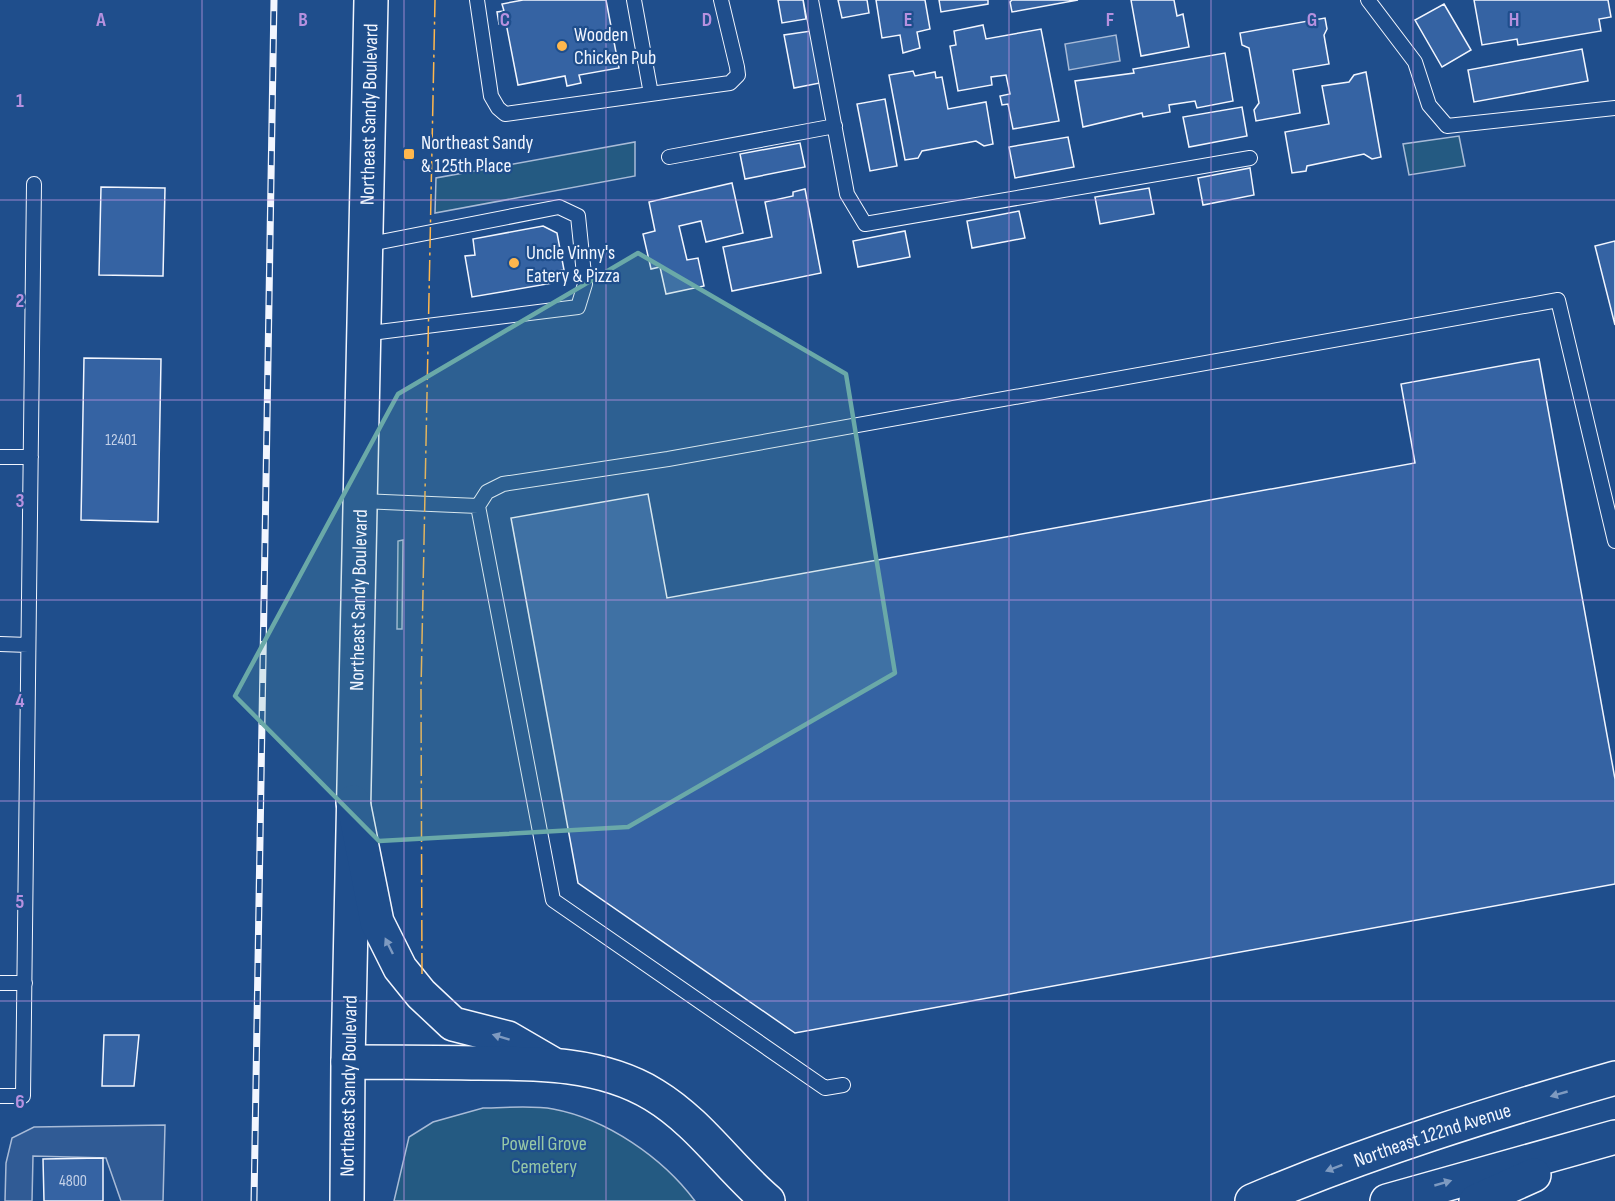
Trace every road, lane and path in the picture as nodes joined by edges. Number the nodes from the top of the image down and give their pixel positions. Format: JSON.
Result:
{"nodes":[{"id":1,"x":371,"y":0,"type":"edge"},
{"id":2,"x":477,"y":0,"type":"edge"},
{"id":3,"x":634,"y":0,"type":"edge"},
{"id":4,"x":721,"y":0,"type":"edge"},
{"id":5,"x":811,"y":0,"type":"edge"},
{"id":6,"x":1368,"y":0,"type":"edge"},
{"id":7,"x":651,"y":94,"type":"junction"},
{"id":8,"x":1615,"y":108,"type":"edge"},
{"id":9,"x":835,"y":126,"type":"junction"},
{"id":10,"x":669,"y":157,"type":"dead end"},
{"id":11,"x":1250,"y":158,"type":"dead end"},
{"id":12,"x":34,"y":183,"type":"dead end"},
{"id":13,"x":365,"y":245,"type":"junction"},
{"id":14,"x":363,"y":334,"type":"junction"},
{"id":15,"x":0,"y":457,"type":"edge"},
{"id":16,"x":31,"y":457,"type":"junction"},
{"id":17,"x":359,"y":501,"type":"junction"},
{"id":18,"x":478,"y":506,"type":"junction"},
{"id":19,"x":1615,"y":541,"type":"edge"},
{"id":20,"x":0,"y":644,"type":"edge"},
{"id":21,"x":28,"y":645,"type":"junction"},
{"id":22,"x":352,"y":802,"type":"junction"},
{"id":23,"x":0,"y":983,"type":"edge"},
{"id":24,"x":25,"y":983,"type":"junction"},
{"id":25,"x":348,"y":1062,"type":"junction"},
{"id":26,"x":552,"y":1064,"type":"junction"},
{"id":27,"x":1615,"y":1078,"type":"edge"},
{"id":28,"x":843,"y":1085,"type":"dead end"},
{"id":29,"x":0,"y":1096,"type":"edge"},
{"id":30,"x":1615,"y":1138,"type":"edge"},
{"id":31,"x":761,"y":1198,"type":"edge"},
{"id":32,"x":347,"y":1201,"type":"edge"},
{"id":33,"x":1252,"y":1201,"type":"edge"},
{"id":34,"x":1387,"y":1201,"type":"edge"},
{"id":35,"x":1476,"y":1201,"type":"edge"}],
"edges":[{"from":1,"to":13,"type":"main road","name":"Northeast Sandy Boulevard"},
{"from":2,"to":7,"type":"lane"},
{"from":3,"to":7,"type":"lane"},
{"from":4,"to":7,"type":"lane"},
{"from":5,"to":9,"type":"lane"},
{"from":6,"to":8,"type":"lane"},
{"from":9,"to":10,"type":"lane"},
{"from":9,"to":11,"type":"lane"},
{"from":12,"to":16,"type":"lane"},
{"from":13,"to":14,"type":"main road","name":"Northeast Sandy Boulevard"},
{"from":13,"to":14,"type":"lane"},
{"from":14,"to":17,"type":"main road","name":"Northeast Sandy Boulevard"},
{"from":15,"to":16,"type":"lane"},
{"from":16,"to":21,"type":"lane"},
{"from":17,"to":18,"type":"lane"},
{"from":17,"to":22,"type":"main road","name":"Northeast Sandy Boulevard"},
{"from":18,"to":19,"type":"lane"},
{"from":18,"to":28,"type":"lane"},
{"from":20,"to":21,"type":"lane"},
{"from":21,"to":24,"type":"lane"},
{"from":22,"to":25,"type":"main road","name":"Northeast Sandy Boulevard"},
{"from":26,"to":22,"type":"main road","one_way":true},
{"from":23,"to":24,"type":"lane"},
{"from":24,"to":29,"type":"lane"},
{"from":25,"to":26,"type":"main road"},
{"from":25,"to":32,"type":"main road","name":"Northeast Sandy Boulevard"},
{"from":26,"to":31,"type":"main road"},
{"from":27,"to":33,"type":"main road","name":"Northeast 122nd Avenue","one_way":true},
{"from":34,"to":30,"type":"main road","one_way":true},
{"from":30,"to":35,"type":"main road"}]}
